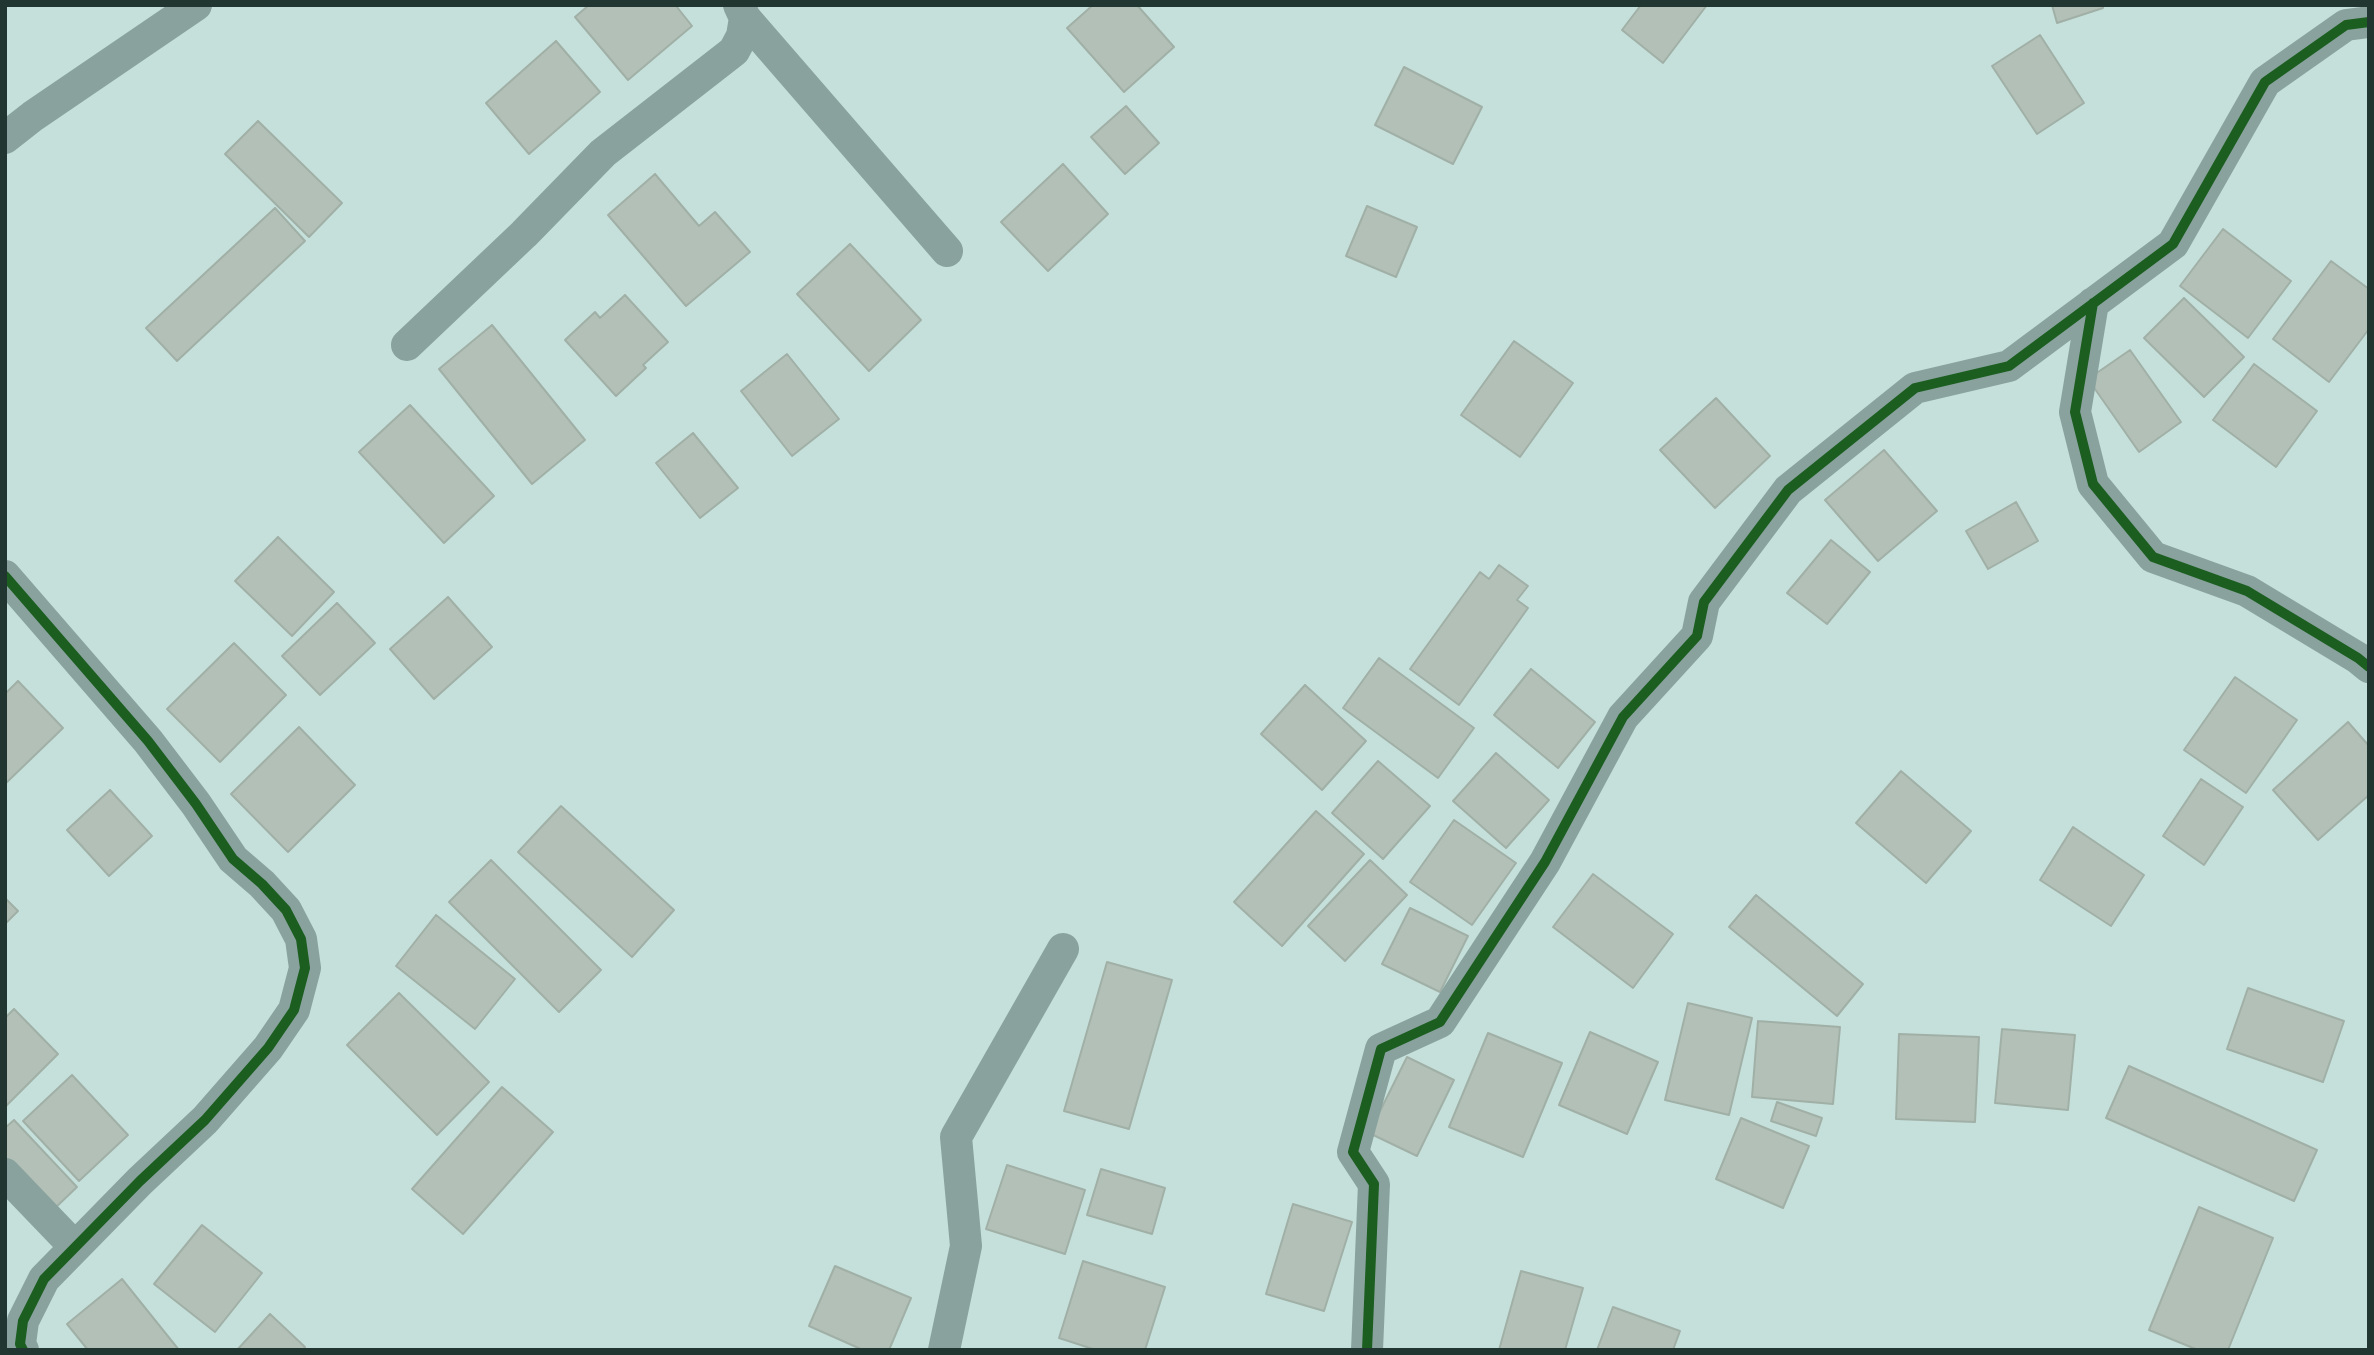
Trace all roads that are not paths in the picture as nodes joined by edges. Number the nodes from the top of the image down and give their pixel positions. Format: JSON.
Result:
{"nodes":[{"id":1,"x":190,"y":7,"type":"edge"},
{"id":2,"x":742,"y":12,"type":"edge"},
{"id":3,"x":2369,"y":22,"type":"edge"},
{"id":4,"x":5,"y":138,"type":"edge"},
{"id":5,"x":947,"y":251,"type":"dead end"},
{"id":6,"x":2093,"y":303,"type":"junction"},
{"id":7,"x":407,"y":345,"type":"dead end"},
{"id":8,"x":5,"y":576,"type":"edge"},
{"id":9,"x":2369,"y":667,"type":"edge"},
{"id":10,"x":1063,"y":949,"type":"dead end"},
{"id":11,"x":5,"y":1174,"type":"edge"},
{"id":12,"x":74,"y":1246,"type":"junction"},
{"id":13,"x":23,"y":1350,"type":"edge"},
{"id":14,"x":944,"y":1350,"type":"edge"},
{"id":15,"x":1367,"y":1350,"type":"edge"}],
"edges":[{"from":1,"to":4,"type":"street"},
{"from":2,"to":5,"type":"street"},
{"from":2,"to":7,"type":"street"},
{"from":3,"to":6,"type":"street"},
{"from":6,"to":9,"type":"street"},
{"from":6,"to":15,"type":"street"},
{"from":8,"to":12,"type":"street"},
{"from":10,"to":14,"type":"street"},
{"from":11,"to":12,"type":"street"},
{"from":12,"to":13,"type":"street"}]}
